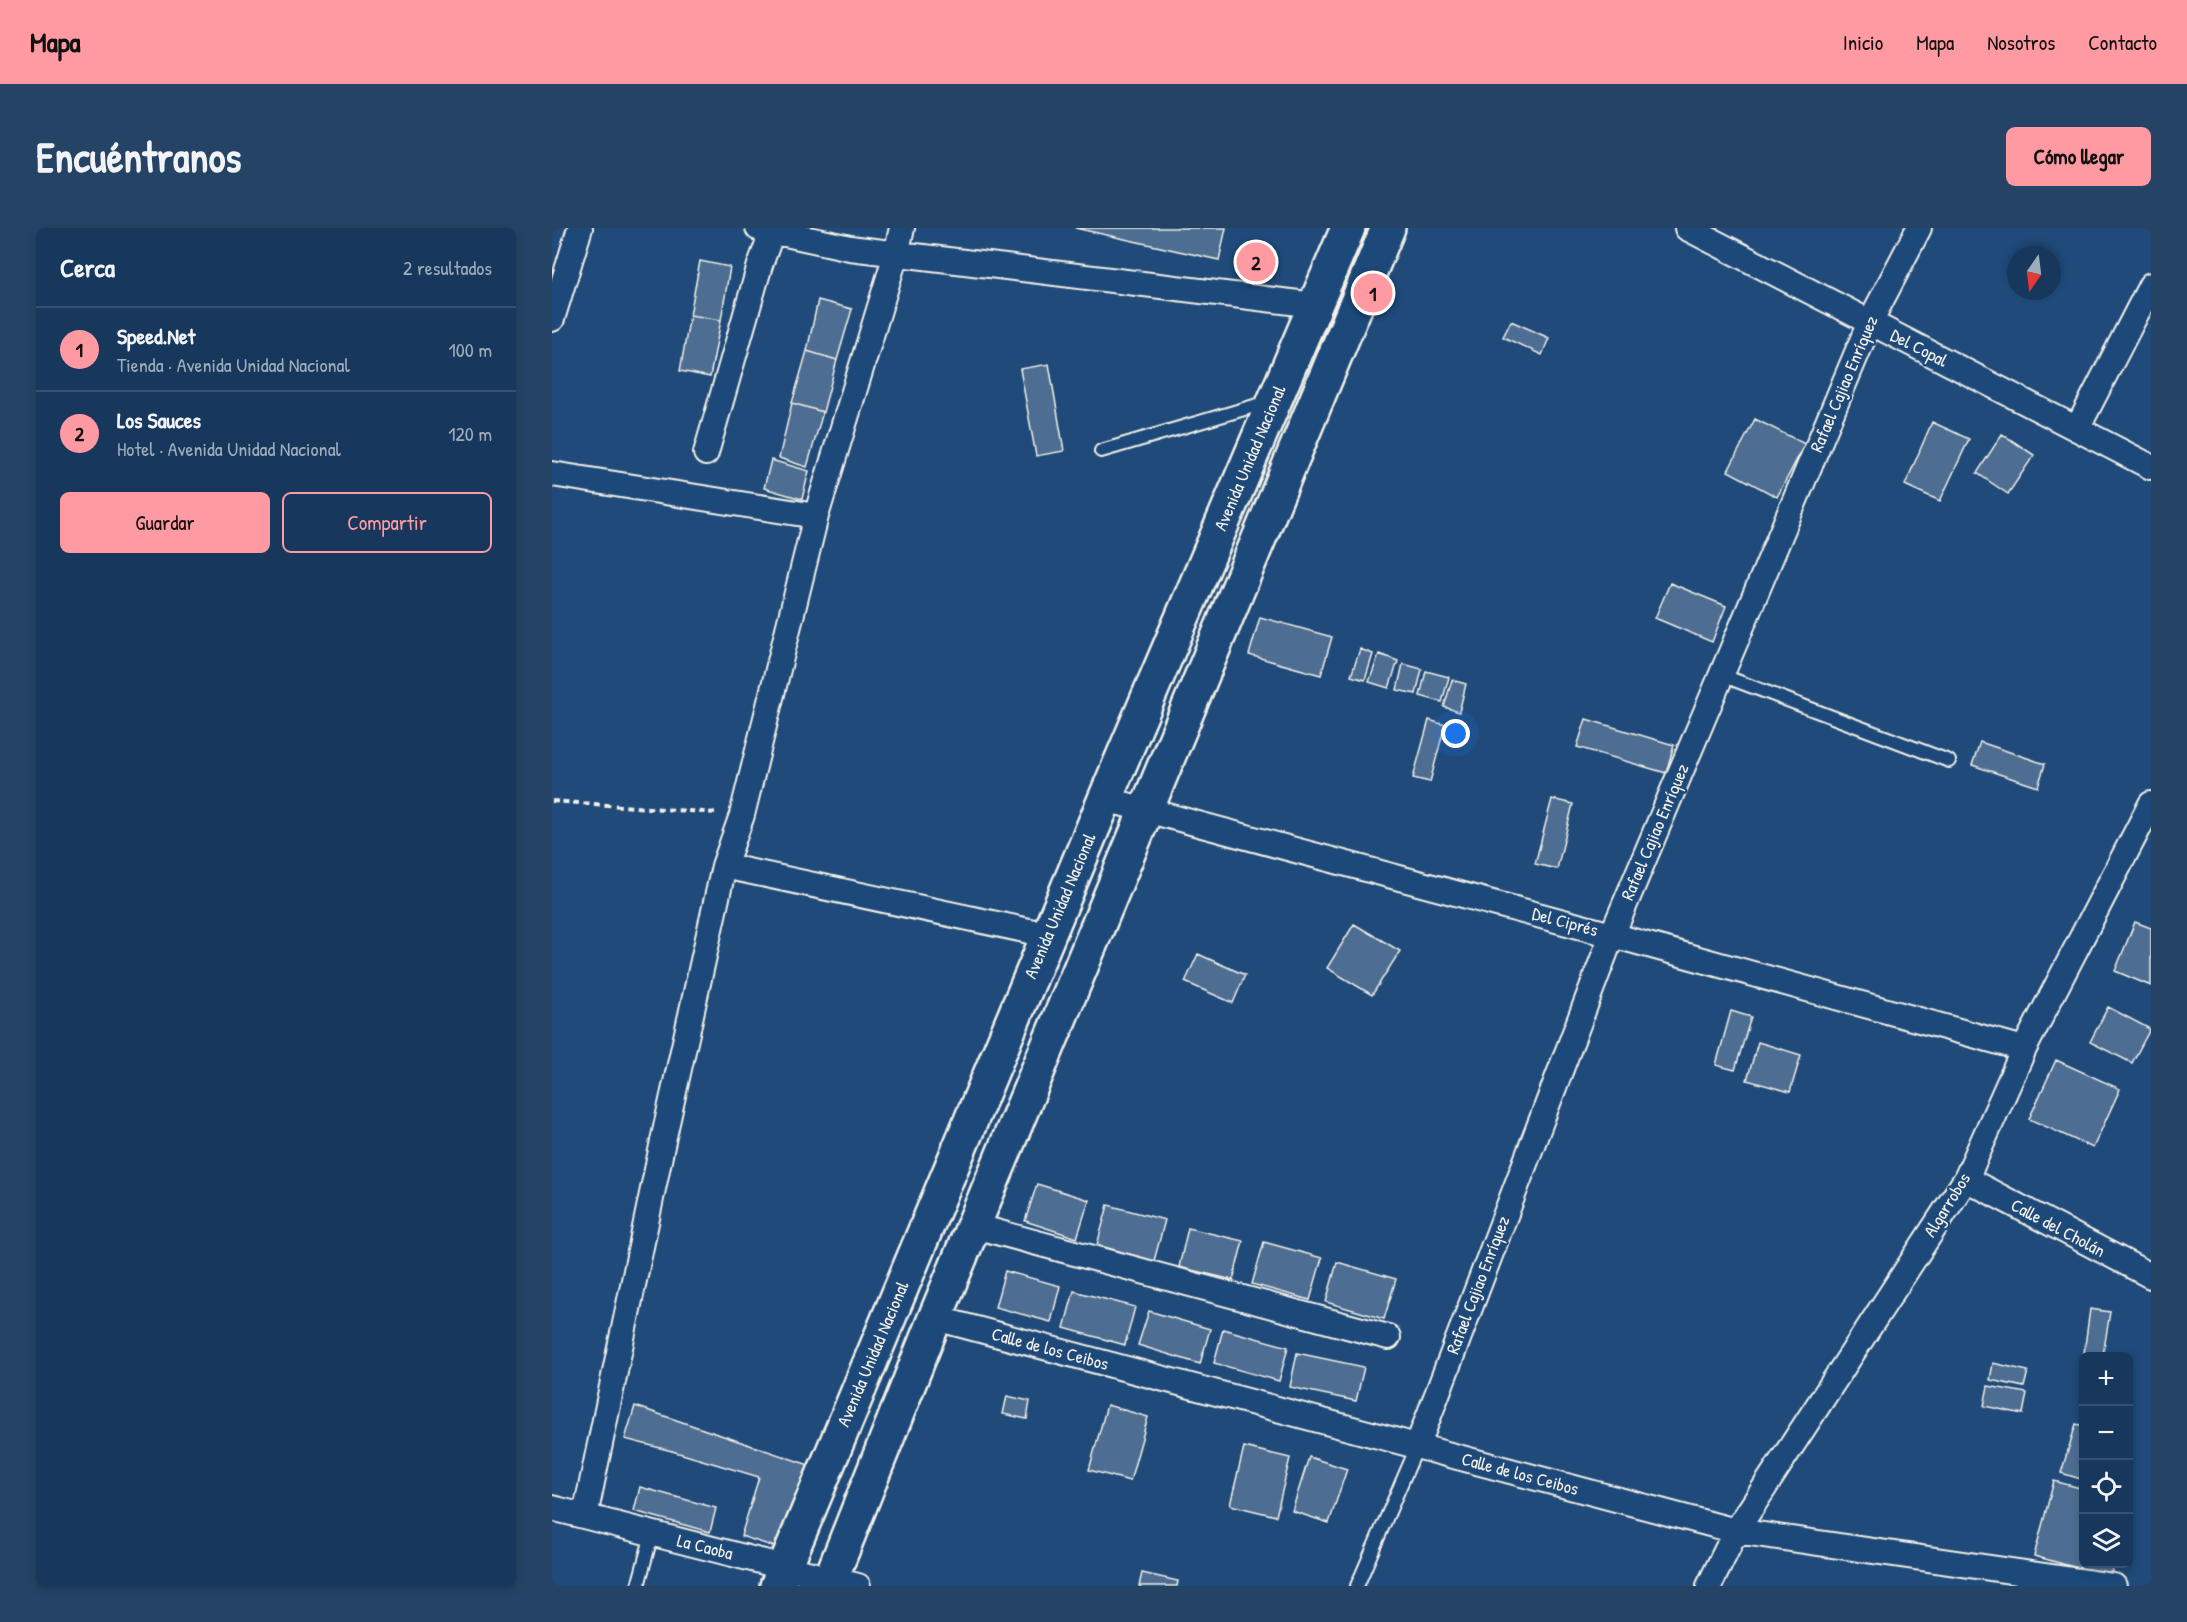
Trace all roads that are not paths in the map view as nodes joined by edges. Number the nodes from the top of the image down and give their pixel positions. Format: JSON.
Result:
{"nodes":[{"id":1,"x":580,"y":228,"type":"edge"},
{"id":2,"x":902,"y":228,"type":"edge"},
{"id":3,"x":1348,"y":228,"type":"edge"},
{"id":4,"x":1388,"y":228,"type":"edge"},
{"id":5,"x":1687,"y":228,"type":"edge"},
{"id":6,"x":1919,"y":228,"type":"edge"},
{"id":7,"x":765,"y":230,"type":"edge"},
{"id":8,"x":896,"y":254,"type":"junction"},
{"id":9,"x":2151,"y":285,"type":"edge"},
{"id":10,"x":1315,"y":304,"type":"junction"},
{"id":11,"x":552,"y":319,"type":"edge"},
{"id":12,"x":1870,"y":322,"type":"junction"},
{"id":13,"x":1275,"y":400,"type":"junction"},
{"id":14,"x":2077,"y":429,"type":"junction"},
{"id":15,"x":1101,"y":451,"type":"dead end"},
{"id":16,"x":706,"y":453,"type":"dead end"},
{"id":17,"x":2151,"y":467,"type":"edge"},
{"id":18,"x":552,"y":474,"type":"edge"},
{"id":19,"x":816,"y":516,"type":"junction"},
{"id":20,"x":1721,"y":675,"type":"junction"},
{"id":21,"x":1949,"y":760,"type":"dead end"},
{"id":22,"x":1105,"y":799,"type":"junction"},
{"id":23,"x":2151,"y":804,"type":"edge"},
{"id":24,"x":1147,"y":811,"type":"junction"},
{"id":25,"x":724,"y":866,"type":"junction"},
{"id":26,"x":1048,"y":935,"type":"junction"},
{"id":27,"x":1612,"y":935,"type":"junction"},
{"id":28,"x":2024,"y":1049,"type":"junction"},
{"id":29,"x":1966,"y":1179,"type":"junction"},
{"id":30,"x":974,"y":1226,"type":"junction"},
{"id":31,"x":2151,"y":1276,"type":"edge"},
{"id":32,"x":935,"y":1318,"type":"junction"},
{"id":33,"x":1388,"y":1336,"type":"dead end"},
{"id":34,"x":1417,"y":1447,"type":"junction"},
{"id":35,"x":552,"y":1508,"type":"edge"},
{"id":36,"x":585,"y":1516,"type":"junction"},
{"id":37,"x":1736,"y":1531,"type":"junction"},
{"id":38,"x":652,"y":1533,"type":"junction"},
{"id":39,"x":781,"y":1577,"type":"edge"},
{"id":40,"x":839,"y":1584,"type":"edge"},
{"id":41,"x":638,"y":1586,"type":"edge"},
{"id":42,"x":1357,"y":1586,"type":"edge"},
{"id":43,"x":1709,"y":1586,"type":"edge"},
{"id":44,"x":2110,"y":1586,"type":"edge"}],
"edges":[{"from":1,"to":11,"type":"street"},
{"from":2,"to":8,"type":"street"},
{"from":3,"to":10,"type":"main road","name":"Avenida Unidad Nacional"},
{"from":4,"to":24,"type":"main road"},
{"from":5,"to":12,"type":"street","name":"Del Copal"},
{"from":6,"to":12,"type":"street","name":"Rafael Cajiao Enríquez"},
{"from":7,"to":8,"type":"street"},
{"from":7,"to":16,"type":"street"},
{"from":8,"to":10,"type":"street"},
{"from":8,"to":19,"type":"street"},
{"from":9,"to":14,"type":"street"},
{"from":10,"to":13,"type":"main road","name":"Avenida Unidad Nacional"},
{"from":12,"to":14,"type":"street","name":"Del Copal"},
{"from":12,"to":20,"type":"street","name":"Rafael Cajiao Enríquez"},
{"from":13,"to":15,"type":"lane"},
{"from":13,"to":22,"type":"main road","name":"Avenida Unidad Nacional"},
{"from":14,"to":17,"type":"street","name":"Del Copal"},
{"from":18,"to":19,"type":"street"},
{"from":19,"to":25,"type":"street"},
{"from":20,"to":21,"type":"lane"},
{"from":20,"to":27,"type":"street","name":"Rafael Cajiao Enríquez"},
{"from":22,"to":24,"type":"street","name":"Del Ciprés"},
{"from":22,"to":26,"type":"main road","name":"Avenida Unidad Nacional"},
{"from":23,"to":28,"type":"street","name":"Algarrobos"},
{"from":24,"to":27,"type":"street","name":"Del Ciprés"},
{"from":24,"to":30,"type":"main road"},
{"from":25,"to":26,"type":"street"},
{"from":25,"to":36,"type":"street"},
{"from":26,"to":39,"type":"main road","name":"Avenida Unidad Nacional"},
{"from":27,"to":28,"type":"street","name":"Del Ciprés"},
{"from":27,"to":34,"type":"street","name":"Rafael Cajiao Enríquez"},
{"from":28,"to":29,"type":"street","name":"Algarrobos"},
{"from":29,"to":31,"type":"street","name":"Calle del Cholán"},
{"from":29,"to":37,"type":"street","name":"Algarrobos"},
{"from":30,"to":32,"type":"main road"},
{"from":30,"to":33,"type":"street"},
{"from":32,"to":34,"type":"street","name":"Calle de los Ceibos"},
{"from":32,"to":40,"type":"main road"},
{"from":34,"to":37,"type":"street","name":"Calle de los Ceibos"},
{"from":34,"to":42,"type":"lane"},
{"from":35,"to":36,"type":"street","name":"La Caoba"},
{"from":36,"to":38,"type":"street","name":"La Caoba"},
{"from":37,"to":43,"type":"street","name":"Algarrobos"},
{"from":37,"to":44,"type":"street","name":"Calle de los Ceibos"},
{"from":38,"to":39,"type":"street","name":"La Caoba"},
{"from":38,"to":41,"type":"lane"},
{"from":39,"to":40,"type":"street","name":"La Caoba"}]}
